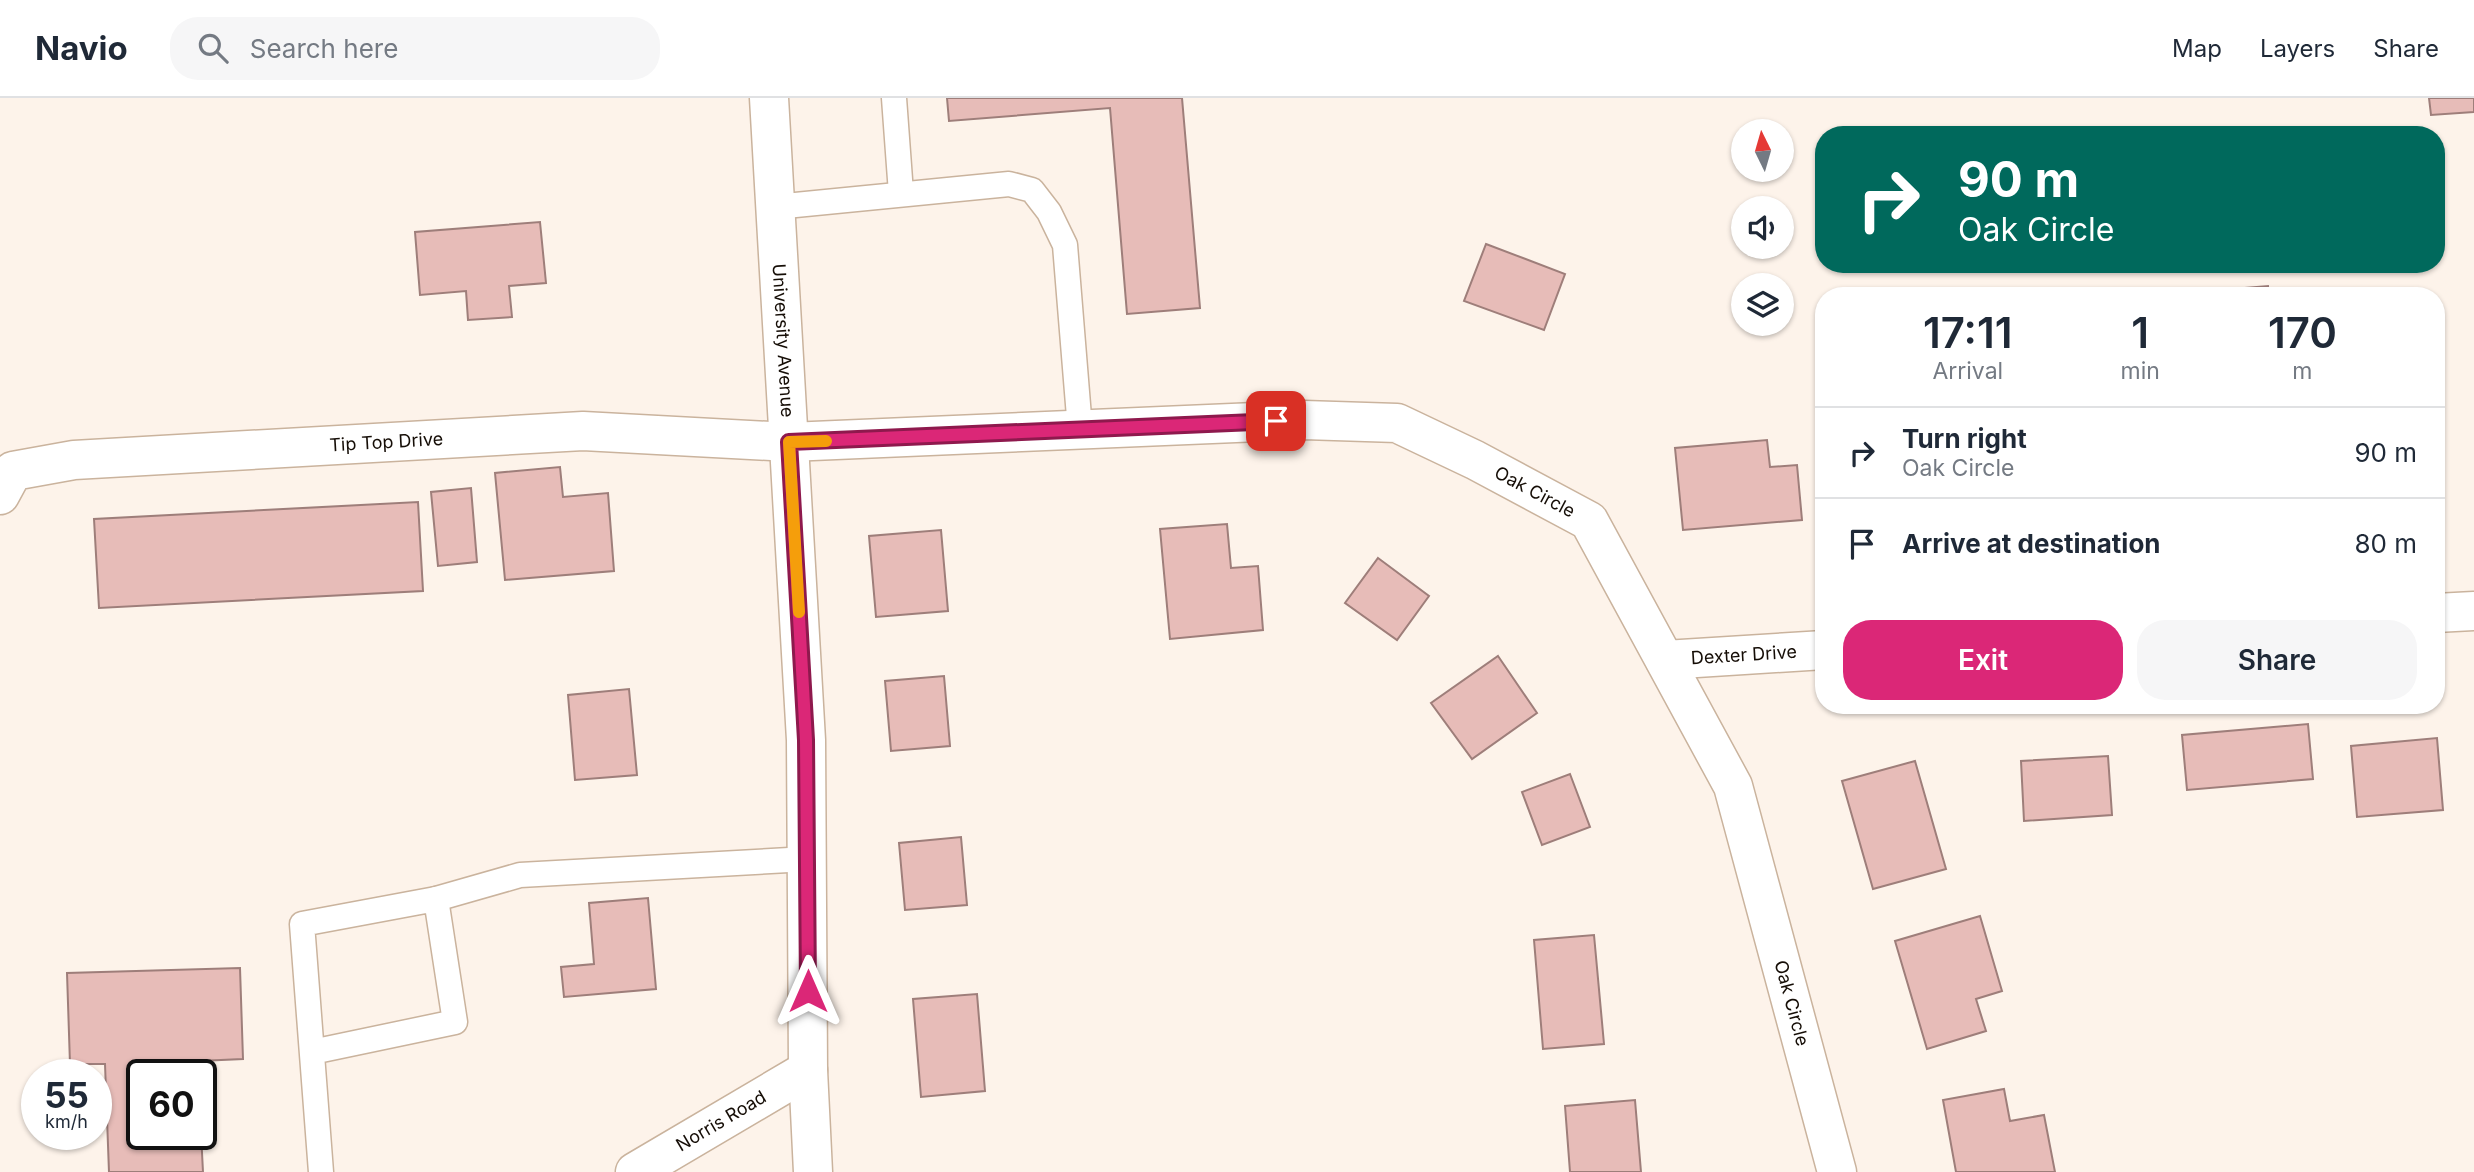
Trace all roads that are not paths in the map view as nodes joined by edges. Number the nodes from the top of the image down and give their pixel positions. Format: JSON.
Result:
{"nodes":[{"id":1,"x":769,"y":98,"type":"edge"},
{"id":2,"x":894,"y":98,"type":"edge"},
{"id":3,"x":901,"y":193,"type":"junction"},
{"id":4,"x":775,"y":206,"type":"junction"},
{"id":5,"x":1080,"y":429,"type":"junction"},
{"id":6,"x":789,"y":442,"type":"junction"},
{"id":7,"x":0,"y":495,"type":"edge"},
{"id":8,"x":2474,"y":611,"type":"edge"},
{"id":9,"x":2445,"y":613,"type":"edge"},
{"id":10,"x":1815,"y":651,"type":"edge"},
{"id":11,"x":1665,"y":660,"type":"junction"},
{"id":12,"x":807,"y":859,"type":"junction"},
{"id":13,"x":436,"y":899,"type":"junction"},
{"id":14,"x":312,"y":1052,"type":"junction"},
{"id":15,"x":808,"y":1070,"type":"junction"},
{"id":16,"x":321,"y":1172,"type":"edge"},
{"id":17,"x":635,"y":1172,"type":"edge"},
{"id":18,"x":813,"y":1172,"type":"edge"},
{"id":19,"x":1837,"y":1172,"type":"edge"}],
"edges":[{"from":1,"to":4,"type":"street","name":"University Avenue"},
{"from":2,"to":3,"type":"lane"},
{"from":3,"to":4,"type":"lane"},
{"from":3,"to":5,"type":"lane"},
{"from":4,"to":6,"type":"street","name":"University Avenue"},
{"from":5,"to":6,"type":"street","name":"Oak Circle"},
{"from":5,"to":11,"type":"street","name":"Oak Circle"},
{"from":6,"to":7,"type":"street","name":"Tip Top Drive"},
{"from":6,"to":12,"type":"street","name":"University Avenue"},
{"from":8,"to":9,"type":"street"},
{"from":10,"to":11,"type":"street","name":"Dexter Drive"},
{"from":11,"to":19,"type":"street","name":"Oak Circle"},
{"from":12,"to":13,"type":"lane"},
{"from":12,"to":15,"type":"street","name":"University Avenue"},
{"from":13,"to":14,"type":"lane"},
{"from":13,"to":14,"type":"lane"},
{"from":14,"to":16,"type":"lane"},
{"from":15,"to":17,"type":"street","name":"Norris Road"},
{"from":15,"to":18,"type":"street","name":"University Avenue"}]}
